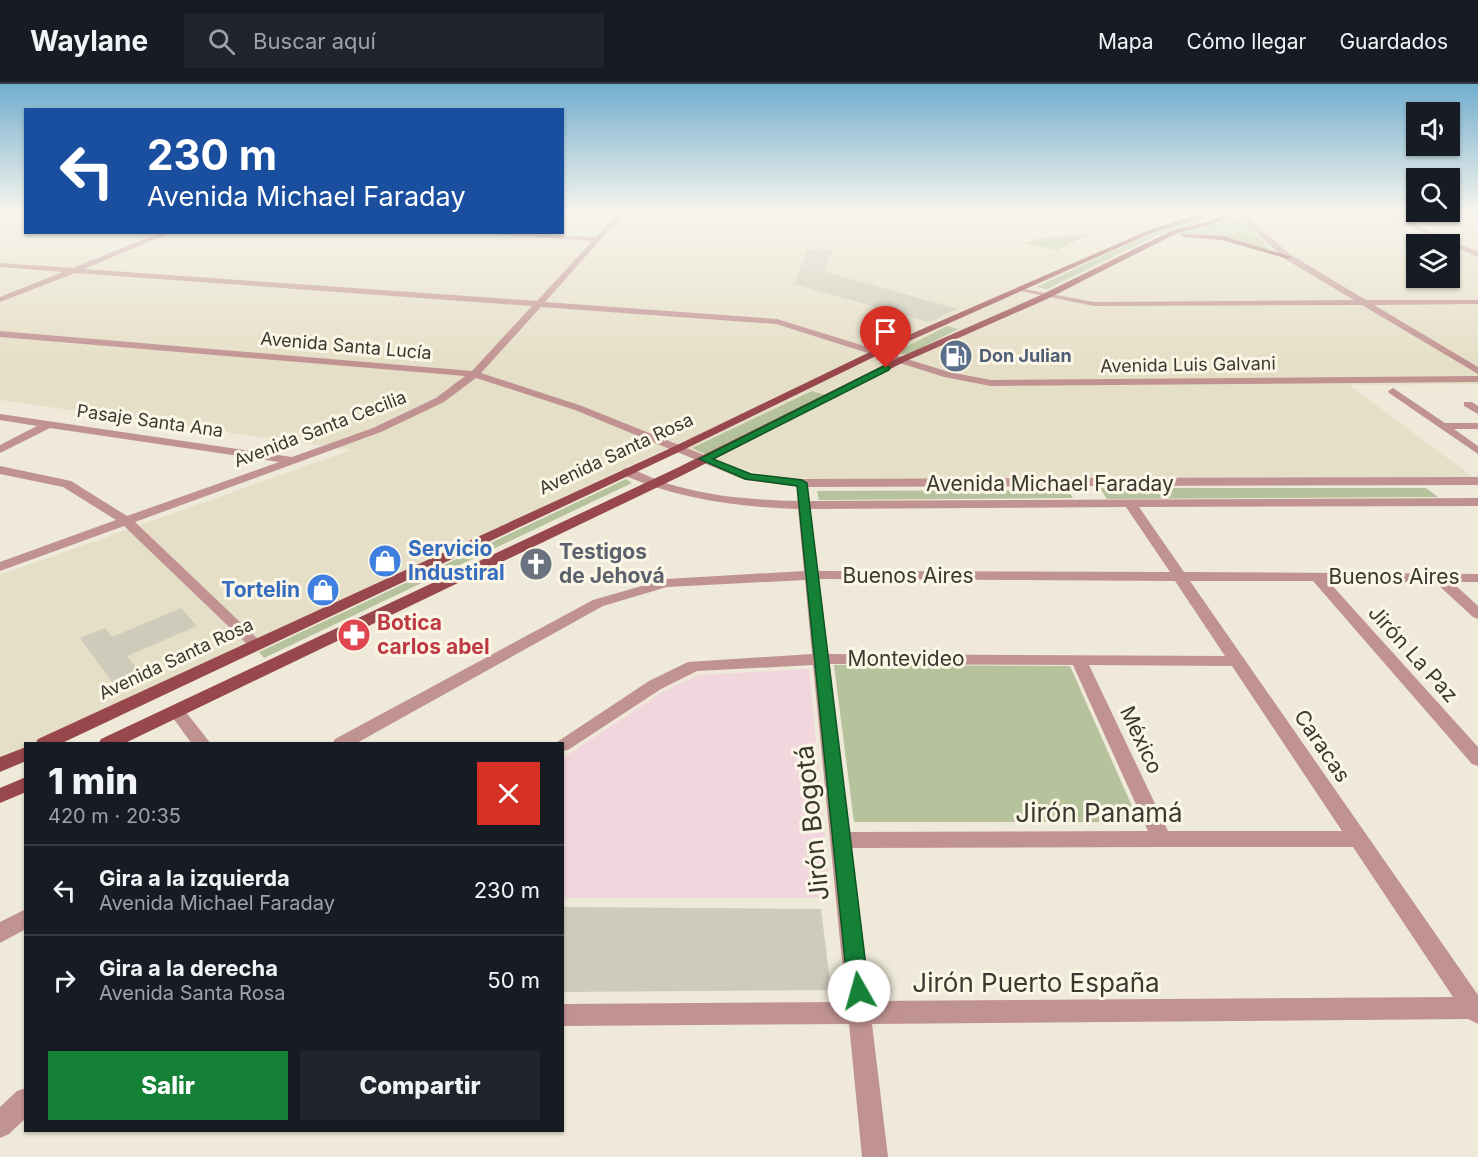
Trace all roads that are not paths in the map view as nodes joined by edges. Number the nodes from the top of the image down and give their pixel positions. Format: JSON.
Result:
{"nodes":[{"id":1,"x":93,"y":262,"type":"edge"},
{"id":2,"x":576,"y":262,"type":"edge"},
{"id":3,"x":1082,"y":262,"type":"edge"},
{"id":4,"x":1113,"y":262,"type":"edge"},
{"id":5,"x":1296,"y":262,"type":"edge"},
{"id":6,"x":0,"y":265,"type":"edge"},
{"id":7,"x":73,"y":270,"type":"junction"},
{"id":8,"x":1019,"y":290,"type":"junction"},
{"id":9,"x":1044,"y":297,"type":"junction"},
{"id":10,"x":0,"y":300,"type":"edge"},
{"id":11,"x":1478,"y":302,"type":"edge"},
{"id":12,"x":539,"y":303,"type":"junction"},
{"id":13,"x":1362,"y":303,"type":"junction"},
{"id":14,"x":0,"y":334,"type":"edge"},
{"id":15,"x":877,"y":352,"type":"junction"},
{"id":16,"x":901,"y":360,"type":"junction"},
{"id":17,"x":1478,"y":371,"type":"edge"},
{"id":18,"x":474,"y":374,"type":"junction"},
{"id":19,"x":1478,"y":379,"type":"edge"},
{"id":20,"x":1393,"y":391,"type":"dead end"},
{"id":21,"x":1468,"y":404,"type":"dead end"},
{"id":22,"x":1478,"y":411,"type":"edge"},
{"id":23,"x":0,"y":417,"type":"edge"},
{"id":24,"x":49,"y":424,"type":"junction"},
{"id":25,"x":1443,"y":426,"type":"junction"},
{"id":26,"x":1478,"y":426,"type":"edge"},
{"id":27,"x":677,"y":448,"type":"junction"},
{"id":28,"x":0,"y":450,"type":"edge"},
{"id":29,"x":1478,"y":450,"type":"edge"},
{"id":30,"x":704,"y":459,"type":"junction"},
{"id":31,"x":294,"y":460,"type":"junction"},
{"id":32,"x":0,"y":470,"type":"edge"},
{"id":33,"x":627,"y":472,"type":"junction"},
{"id":34,"x":1452,"y":481,"type":"junction"},
{"id":35,"x":1478,"y":481,"type":"edge"},
{"id":36,"x":1077,"y":482,"type":"junction"},
{"id":37,"x":802,"y":483,"type":"junction"},
{"id":38,"x":652,"y":484,"type":"junction"},
{"id":39,"x":1129,"y":502,"type":"junction"},
{"id":40,"x":1478,"y":502,"type":"edge"},
{"id":41,"x":1090,"y":503,"type":"junction"},
{"id":42,"x":804,"y":506,"type":"junction"},
{"id":43,"x":126,"y":521,"type":"junction"},
{"id":44,"x":0,"y":567,"type":"edge"},
{"id":45,"x":812,"y":576,"type":"junction"},
{"id":46,"x":1180,"y":577,"type":"junction"},
{"id":47,"x":1317,"y":577,"type":"junction"},
{"id":48,"x":1439,"y":578,"type":"junction"},
{"id":49,"x":1478,"y":578,"type":"edge"},
{"id":50,"x":1478,"y":614,"type":"edge"},
{"id":51,"x":256,"y":645,"type":"junction"},
{"id":52,"x":823,"y":658,"type":"junction"},
{"id":53,"x":1079,"y":660,"type":"junction"},
{"id":54,"x":1237,"y":661,"type":"junction"},
{"id":55,"x":176,"y":711,"type":"junction"},
{"id":56,"x":48,"y":742,"type":"edge"},
{"id":57,"x":111,"y":742,"type":"edge"},
{"id":58,"x":200,"y":742,"type":"edge"},
{"id":59,"x":345,"y":742,"type":"edge"},
{"id":60,"x":564,"y":744,"type":"edge"},
{"id":61,"x":24,"y":754,"type":"edge"},
{"id":62,"x":1478,"y":759,"type":"edge"},
{"id":63,"x":0,"y":765,"type":"edge"},
{"id":64,"x":24,"y":785,"type":"edge"},
{"id":65,"x":0,"y":796,"type":"edge"},
{"id":66,"x":1358,"y":839,"type":"junction"},
{"id":67,"x":840,"y":840,"type":"junction"},
{"id":68,"x":1162,"y":840,"type":"junction"},
{"id":69,"x":24,"y":919,"type":"edge"},
{"id":70,"x":0,"y":933,"type":"edge"},
{"id":71,"x":861,"y":1012,"type":"junction"},
{"id":72,"x":1476,"y":1012,"type":"edge"},
{"id":73,"x":564,"y":1014,"type":"edge"},
{"id":74,"x":24,"y":1102,"type":"edge"},
{"id":75,"x":0,"y":1125,"type":"edge"},
{"id":76,"x":875,"y":1157,"type":"edge"}],
"edges":[{"from":1,"to":7,"type":"street"},
{"from":2,"to":12,"type":"street","name":"Avenida Santa Cecilia"},
{"from":3,"to":8,"type":"main road","name":"Avenida Santa Rosa"},
{"from":4,"to":9,"type":"main road","name":"Avenida Santa Rosa"},
{"from":5,"to":13,"type":"street"},
{"from":6,"to":7,"type":"street","name":"Avenida Luis Galvani"},
{"from":7,"to":10,"type":"street"},
{"from":7,"to":12,"type":"street","name":"Avenida Luis Galvani"},
{"from":8,"to":9,"type":"street"},
{"from":8,"to":15,"type":"main road","name":"Avenida Santa Rosa"},
{"from":9,"to":13,"type":"street"},
{"from":9,"to":16,"type":"main road","name":"Avenida Santa Rosa"},
{"from":11,"to":13,"type":"street"},
{"from":12,"to":15,"type":"street","name":"Avenida Luis Galvani"},
{"from":12,"to":18,"type":"street","name":"Avenida Santa Cecilia"},
{"from":13,"to":17,"type":"street"},
{"from":14,"to":18,"type":"street","name":"Avenida Santa Lucía"},
{"from":15,"to":16,"type":"street","name":"Avenida Luis Galvani"},
{"from":15,"to":27,"type":"main road","name":"Avenida Santa Rosa"},
{"from":16,"to":19,"type":"street","name":"Avenida Luis Galvani"},
{"from":16,"to":30,"type":"main road","name":"Avenida Santa Rosa"},
{"from":18,"to":27,"type":"street","name":"Avenida Santa Lucía"},
{"from":18,"to":31,"type":"street","name":"Avenida Santa Cecilia"},
{"from":20,"to":25,"type":"street"},
{"from":21,"to":22,"type":"street"},
{"from":23,"to":24,"type":"street","name":"Pasaje Santa Ana"},
{"from":24,"to":28,"type":"street"},
{"from":24,"to":31,"type":"street","name":"Pasaje Santa Ana"},
{"from":25,"to":26,"type":"street"},
{"from":25,"to":29,"type":"street"},
{"from":27,"to":30,"type":"street","name":"Avenida Michael Faraday"},
{"from":27,"to":33,"type":"main road","name":"Avenida Santa Rosa"},
{"from":30,"to":37,"type":"street","name":"Avenida Michael Faraday"},
{"from":30,"to":38,"type":"main road","name":"Avenida Santa Rosa"},
{"from":31,"to":43,"type":"street","name":"Avenida Santa Cecilia"},
{"from":32,"to":43,"type":"street"},
{"from":33,"to":38,"type":"street","name":"Avenida Michael Faraday"},
{"from":33,"to":51,"type":"main road","name":"Avenida Santa Rosa"},
{"from":34,"to":35,"type":"street","name":"Avenida Michael Faraday"},
{"from":34,"to":36,"type":"street","name":"Avenida Michael Faraday"},
{"from":34,"to":40,"type":"street"},
{"from":36,"to":37,"type":"street","name":"Avenida Michael Faraday"},
{"from":36,"to":41,"type":"street"},
{"from":37,"to":42,"type":"street","name":"Jirón Bogotá"},
{"from":38,"to":42,"type":"street","name":"Avenida Michael Faraday"},
{"from":38,"to":55,"type":"main road","name":"Avenida Santa Rosa"},
{"from":39,"to":40,"type":"street","name":"Avenida Michael Faraday"},
{"from":39,"to":41,"type":"street","name":"Avenida Michael Faraday"},
{"from":39,"to":46,"type":"street","name":"Caracas"},
{"from":41,"to":42,"type":"street","name":"Avenida Michael Faraday"},
{"from":42,"to":45,"type":"street","name":"Jirón Bogotá"},
{"from":43,"to":44,"type":"street","name":"Avenida Santa Cecilia"},
{"from":43,"to":51,"type":"street"},
{"from":45,"to":46,"type":"street","name":"Buenos Aires"},
{"from":45,"to":52,"type":"street","name":"Jirón Bogotá"},
{"from":45,"to":59,"type":"street","name":"Buenos Aires"},
{"from":46,"to":47,"type":"street","name":"Buenos Aires"},
{"from":46,"to":54,"type":"street","name":"Caracas"},
{"from":47,"to":48,"type":"street","name":"Buenos Aires"},
{"from":47,"to":62,"type":"street","name":"Jirón La Paz"},
{"from":48,"to":49,"type":"street","name":"Buenos Aires"},
{"from":48,"to":50,"type":"street"},
{"from":51,"to":56,"type":"main road","name":"Avenida Santa Rosa"},
{"from":52,"to":53,"type":"street","name":"Montevideo"},
{"from":52,"to":60,"type":"street","name":"Montevideo"},
{"from":52,"to":67,"type":"street","name":"Jirón Bogotá"},
{"from":53,"to":54,"type":"street","name":"Montevideo"},
{"from":53,"to":68,"type":"street","name":"México"},
{"from":54,"to":66,"type":"street","name":"Caracas"},
{"from":55,"to":57,"type":"main road","name":"Avenida Santa Rosa"},
{"from":55,"to":58,"type":"street"},
{"from":61,"to":63,"type":"main road"},
{"from":64,"to":65,"type":"main road"},
{"from":66,"to":68,"type":"street","name":"Jirón Panamá"},
{"from":66,"to":72,"type":"street","name":"Caracas"},
{"from":67,"to":68,"type":"street","name":"Jirón Panamá"},
{"from":67,"to":71,"type":"street","name":"Jirón Bogotá"},
{"from":69,"to":70,"type":"street"},
{"from":71,"to":72,"type":"street","name":"Jirón Puerto España"},
{"from":71,"to":73,"type":"street","name":"Jirón Puerto España"},
{"from":71,"to":76,"type":"street","name":"Jirón Bogotá"},
{"from":74,"to":75,"type":"street"}]}
